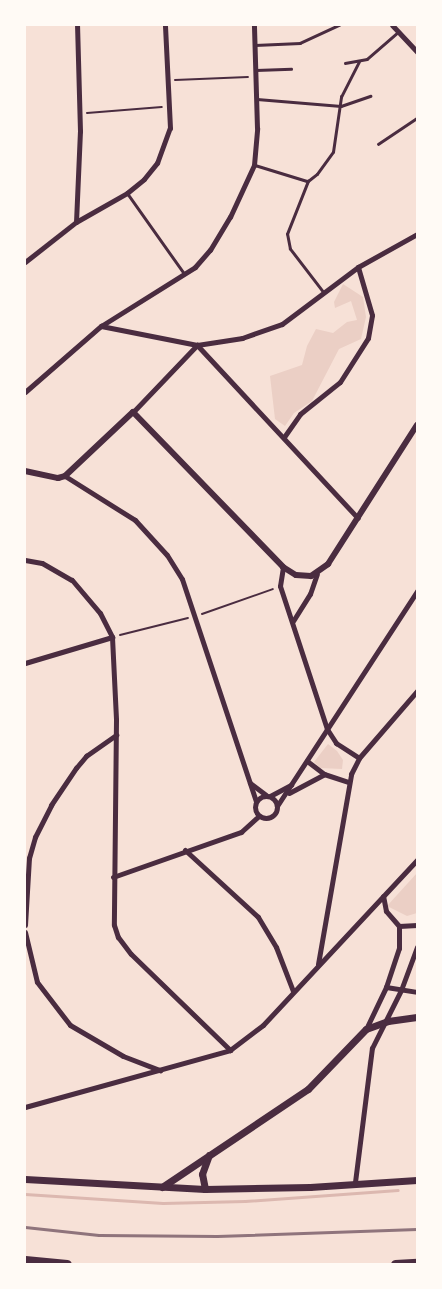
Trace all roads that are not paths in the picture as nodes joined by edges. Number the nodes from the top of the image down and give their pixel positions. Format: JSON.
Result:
{"nodes":[{"id":1,"x":77,"y":25,"type":"edge"},
{"id":2,"x":166,"y":25,"type":"edge"},
{"id":3,"x":254,"y":25,"type":"edge"},
{"id":4,"x":339,"y":25,"type":"edge"},
{"id":5,"x":392,"y":25,"type":"edge"},
{"id":6,"x":398,"y":32,"type":"junction"},
{"id":7,"x":255,"y":45,"type":"junction"},
{"id":8,"x":417,"y":52,"type":"edge"},
{"id":9,"x":359,"y":62,"type":"junction"},
{"id":10,"x":345,"y":63,"type":"dead end"},
{"id":11,"x":290,"y":69,"type":"dead end"},
{"id":12,"x":256,"y":70,"type":"junction"},
{"id":13,"x":370,"y":96,"type":"dead end"},
{"id":14,"x":257,"y":98,"type":"junction"},
{"id":15,"x":341,"y":106,"type":"junction"},
{"id":16,"x":417,"y":118,"type":"edge"},
{"id":17,"x":378,"y":144,"type":"dead end"},
{"id":18,"x":254,"y":165,"type":"junction"},
{"id":19,"x":308,"y":181,"type":"junction"},
{"id":20,"x":127,"y":193,"type":"junction"},
{"id":21,"x":76,"y":222,"type":"junction"},
{"id":22,"x":417,"y":234,"type":"edge"},
{"id":23,"x":25,"y":262,"type":"edge"},
{"id":24,"x":358,"y":267,"type":"junction"},
{"id":25,"x":185,"y":274,"type":"junction"},
{"id":26,"x":324,"y":293,"type":"junction"},
{"id":27,"x":101,"y":326,"type":"junction"},
{"id":28,"x":198,"y":345,"type":"junction"},
{"id":29,"x":25,"y":392,"type":"edge"},
{"id":30,"x":133,"y":412,"type":"junction"},
{"id":31,"x":417,"y":425,"type":"edge"},
{"id":32,"x":284,"y":437,"type":"junction"},
{"id":33,"x":25,"y":471,"type":"edge"},
{"id":34,"x":66,"y":476,"type":"junction"},
{"id":35,"x":358,"y":518,"type":"junction"},
{"id":36,"x":25,"y":560,"type":"edge"},
{"id":37,"x":283,"y":567,"type":"junction"},
{"id":38,"x":317,"y":574,"type":"junction"},
{"id":39,"x":417,"y":591,"type":"edge"},
{"id":40,"x":293,"y":621,"type":"junction"},
{"id":41,"x":112,"y":637,"type":"junction"},
{"id":42,"x":25,"y":663,"type":"edge"},
{"id":43,"x":417,"y":691,"type":"edge"},
{"id":44,"x":327,"y":729,"type":"junction"},
{"id":45,"x":116,"y":735,"type":"junction"},
{"id":46,"x":359,"y":758,"type":"junction"},
{"id":47,"x":307,"y":761,"type":"junction"},
{"id":48,"x":324,"y":774,"type":"junction"},
{"id":49,"x":349,"y":782,"type":"junction"},
{"id":50,"x":250,"y":783,"type":"junction"},
{"id":51,"x":293,"y":784,"type":"junction"},
{"id":52,"x":286,"y":795,"type":"junction"},
{"id":53,"x":268,"y":796,"type":"junction"},
{"id":54,"x":256,"y":801,"type":"junction"},
{"id":55,"x":277,"y":806,"type":"junction"},
{"id":56,"x":259,"y":816,"type":"junction"},
{"id":57,"x":185,"y":850,"type":"junction"},
{"id":58,"x":417,"y":860,"type":"edge"},
{"id":59,"x":114,"y":877,"type":"junction"},
{"id":60,"x":383,"y":896,"type":"junction"},
{"id":61,"x":370,"y":909,"type":"junction"},
{"id":62,"x":386,"y":910,"type":"junction"},
{"id":63,"x":417,"y":925,"type":"edge"},
{"id":64,"x":25,"y":926,"type":"edge"},
{"id":65,"x":399,"y":926,"type":"junction"},
{"id":66,"x":25,"y":932,"type":"edge"},
{"id":67,"x":417,"y":947,"type":"edge"},
{"id":68,"x":318,"y":964,"type":"junction"},
{"id":69,"x":386,"y":988,"type":"junction"},
{"id":70,"x":293,"y":990,"type":"junction"},
{"id":71,"x":401,"y":990,"type":"junction"},
{"id":72,"x":417,"y":992,"type":"edge"},
{"id":73,"x":417,"y":1017,"type":"edge"},
{"id":74,"x":388,"y":1021,"type":"junction"},
{"id":75,"x":366,"y":1029,"type":"junction"},
{"id":76,"x":230,"y":1050,"type":"junction"},
{"id":77,"x":160,"y":1070,"type":"junction"},
{"id":78,"x":25,"y":1107,"type":"edge"},
{"id":79,"x":209,"y":1155,"type":"junction"},
{"id":80,"x":25,"y":1179,"type":"edge"},
{"id":81,"x":417,"y":1180,"type":"edge"},
{"id":82,"x":355,"y":1182,"type":"junction"},
{"id":83,"x":161,"y":1188,"type":"junction"},
{"id":84,"x":205,"y":1188,"type":"junction"},
{"id":85,"x":25,"y":1260,"type":"edge"},
{"id":86,"x":412,"y":1263,"type":"edge"},
{"id":87,"x":66,"y":1264,"type":"edge"},
{"id":88,"x":395,"y":1264,"type":"edge"}],
"edges":[{"from":1,"to":21,"type":"street"},
{"from":2,"to":20,"type":"street"},
{"from":3,"to":7,"type":"street"},
{"from":4,"to":7,"type":"lane"},
{"from":5,"to":6,"type":"street"},
{"from":6,"to":8,"type":"street"},
{"from":6,"to":9,"type":"lane"},
{"from":7,"to":12,"type":"street"},
{"from":9,"to":10,"type":"lane"},
{"from":9,"to":15,"type":"lane"},
{"from":11,"to":12,"type":"lane"},
{"from":12,"to":14,"type":"street"},
{"from":13,"to":15,"type":"lane"},
{"from":14,"to":15,"type":"lane"},
{"from":14,"to":18,"type":"street"},
{"from":15,"to":19,"type":"lane"},
{"from":16,"to":17,"type":"lane"},
{"from":18,"to":19,"type":"lane"},
{"from":18,"to":25,"type":"street"},
{"from":19,"to":26,"type":"lane"},
{"from":20,"to":21,"type":"street"},
{"from":20,"to":25,"type":"lane"},
{"from":21,"to":23,"type":"street"},
{"from":22,"to":24,"type":"street"},
{"from":24,"to":26,"type":"street"},
{"from":24,"to":32,"type":"street"},
{"from":25,"to":27,"type":"street"},
{"from":26,"to":28,"type":"street"},
{"from":27,"to":28,"type":"street"},
{"from":27,"to":29,"type":"street"},
{"from":28,"to":30,"type":"street"},
{"from":28,"to":32,"type":"street"},
{"from":30,"to":34,"type":"street"},
{"from":30,"to":37,"type":"street"},
{"from":31,"to":35,"type":"street"},
{"from":32,"to":35,"type":"street"},
{"from":33,"to":34,"type":"street"},
{"from":34,"to":50,"type":"street"},
{"from":35,"to":38,"type":"street"},
{"from":36,"to":41,"type":"street"},
{"from":37,"to":38,"type":"street"},
{"from":37,"to":40,"type":"street"},
{"from":38,"to":40,"type":"street"},
{"from":39,"to":44,"type":"street"},
{"from":40,"to":44,"type":"street"},
{"from":41,"to":42,"type":"street"},
{"from":41,"to":45,"type":"street"},
{"from":43,"to":46,"type":"street"},
{"from":44,"to":46,"type":"street"},
{"from":44,"to":47,"type":"street"},
{"from":45,"to":59,"type":"street"},
{"from":45,"to":64,"type":"street"},
{"from":46,"to":49,"type":"street"},
{"from":47,"to":48,"type":"street"},
{"from":47,"to":51,"type":"street"},
{"from":48,"to":49,"type":"street"},
{"from":48,"to":52,"type":"street"},
{"from":49,"to":68,"type":"street"},
{"from":50,"to":53,"type":"street"},
{"from":50,"to":54,"type":"street"},
{"from":51,"to":52,"type":"street"},
{"from":51,"to":53,"type":"street"},
{"from":52,"to":55,"type":"street"},
{"from":53,"to":54,"type":"street"},
{"from":53,"to":55,"type":"street"},
{"from":54,"to":56,"type":"street"},
{"from":55,"to":56,"type":"street"},
{"from":56,"to":57,"type":"street"},
{"from":57,"to":59,"type":"street"},
{"from":57,"to":70,"type":"street"},
{"from":58,"to":60,"type":"street"},
{"from":59,"to":76,"type":"street"},
{"from":60,"to":61,"type":"street"},
{"from":60,"to":62,"type":"street"},
{"from":61,"to":62,"type":"street"},
{"from":61,"to":68,"type":"street"},
{"from":62,"to":65,"type":"street"},
{"from":63,"to":65,"type":"street"},
{"from":65,"to":69,"type":"street"},
{"from":66,"to":77,"type":"street"},
{"from":67,"to":71,"type":"street"},
{"from":68,"to":70,"type":"street"},
{"from":69,"to":71,"type":"street"},
{"from":69,"to":75,"type":"street"},
{"from":70,"to":76,"type":"street"},
{"from":71,"to":72,"type":"street"},
{"from":71,"to":74,"type":"street"},
{"from":73,"to":74,"type":"main road"},
{"from":74,"to":75,"type":"main road"},
{"from":74,"to":82,"type":"street"},
{"from":75,"to":79,"type":"main road"},
{"from":76,"to":77,"type":"street"},
{"from":77,"to":78,"type":"street"},
{"from":79,"to":83,"type":"main road"},
{"from":79,"to":84,"type":"main road"},
{"from":80,"to":83,"type":"main road"},
{"from":81,"to":82,"type":"main road"},
{"from":82,"to":84,"type":"main road"},
{"from":83,"to":84,"type":"main road"},
{"from":85,"to":87,"type":"highway"},
{"from":86,"to":88,"type":"highway"}]}
